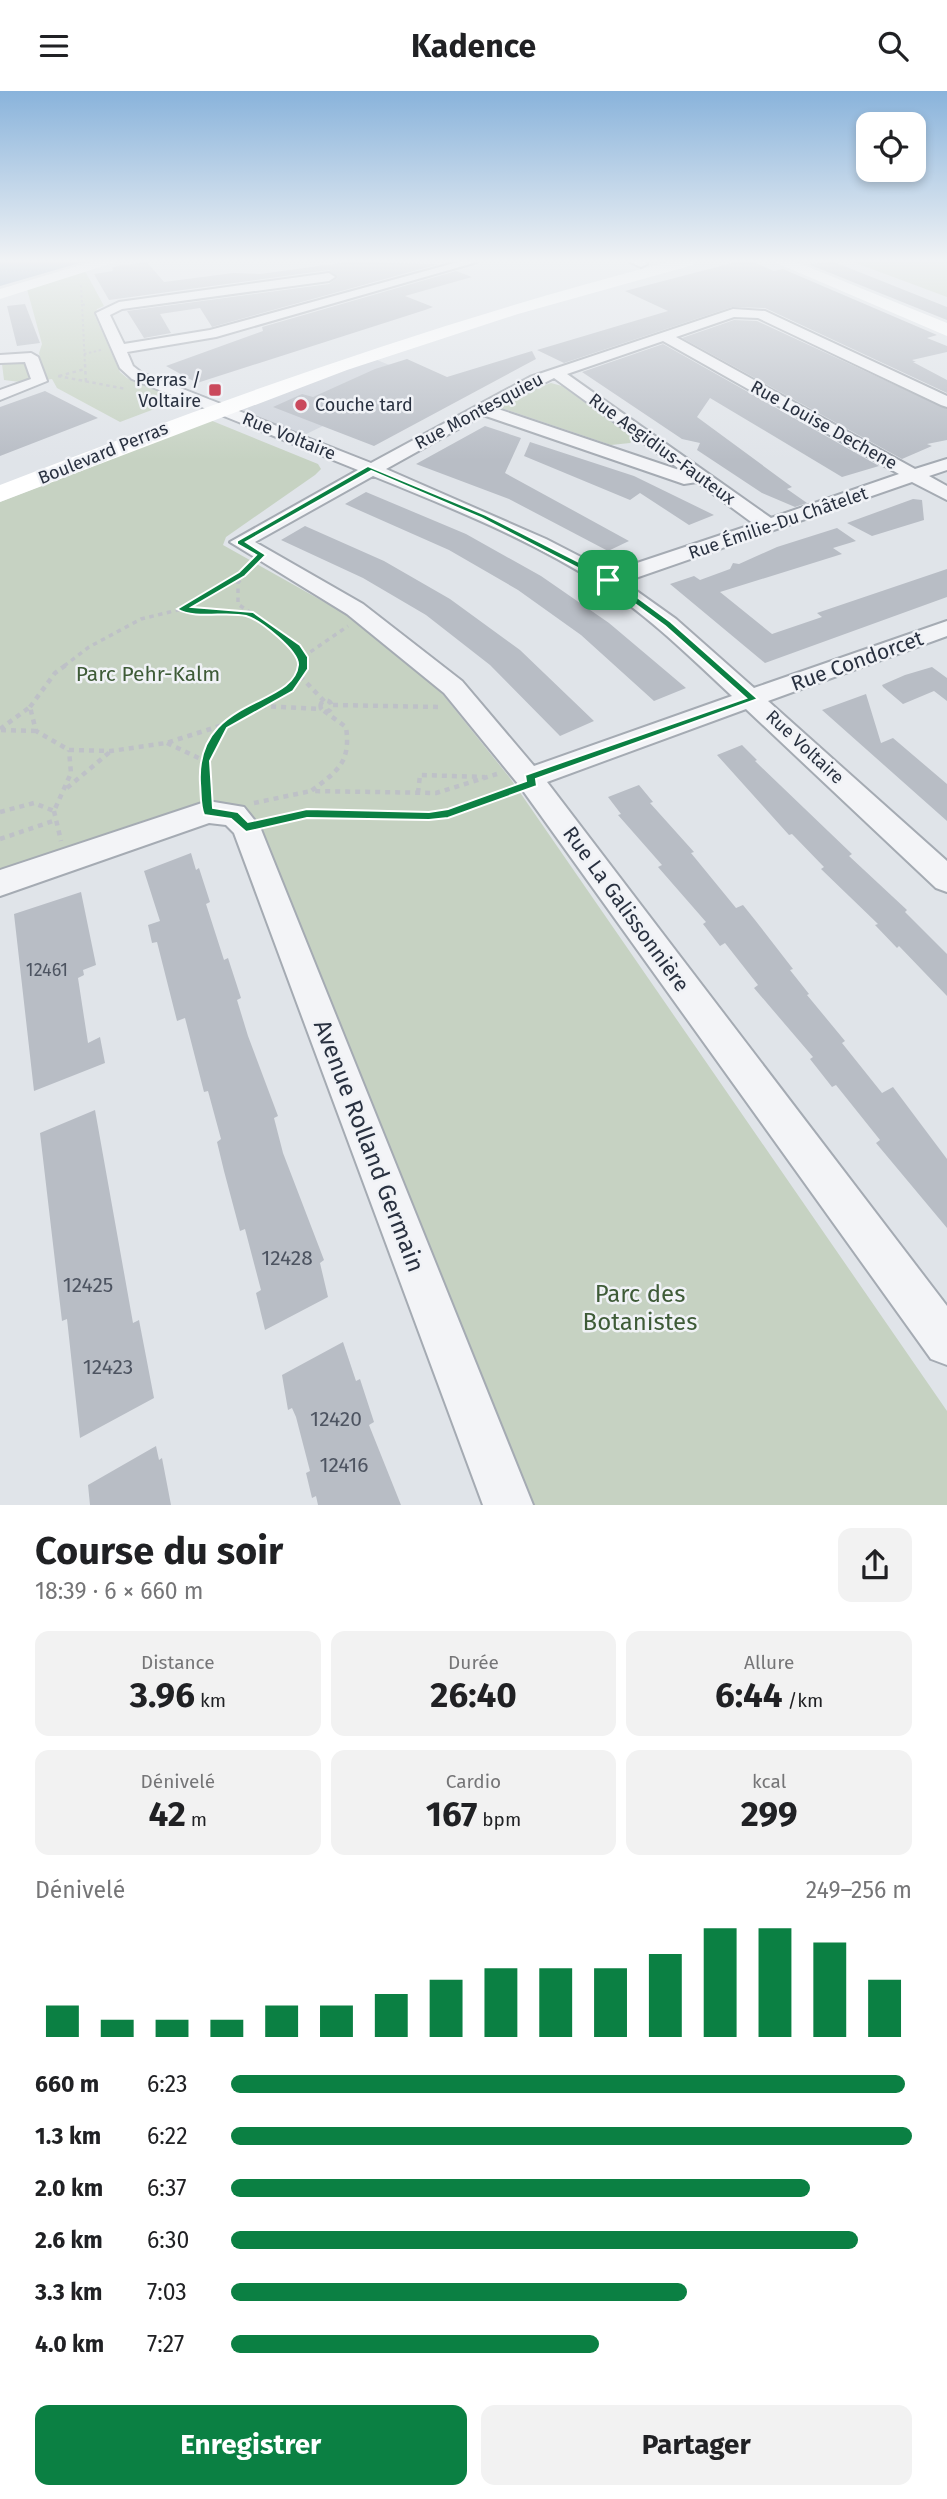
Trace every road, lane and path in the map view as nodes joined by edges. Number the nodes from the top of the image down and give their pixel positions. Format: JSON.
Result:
{"nodes":[{"id":1,"x":83,"y":328,"type":"edge"},
{"id":2,"x":110,"y":328,"type":"edge"},
{"id":3,"x":232,"y":328,"type":"edge"},
{"id":4,"x":422,"y":328,"type":"edge"},
{"id":5,"x":449,"y":328,"type":"edge"},
{"id":6,"x":688,"y":328,"type":"edge"},
{"id":7,"x":790,"y":328,"type":"edge"},
{"id":8,"x":664,"y":336,"type":"junction"},
{"id":9,"x":121,"y":349,"type":"junction"},
{"id":10,"x":0,"y":359,"type":"edge"},
{"id":11,"x":85,"y":369,"type":"junction"},
{"id":12,"x":555,"y":372,"type":"junction"},
{"id":13,"x":39,"y":381,"type":"junction"},
{"id":14,"x":86,"y":382,"type":"dead end"},
{"id":15,"x":0,"y":395,"type":"edge"},
{"id":16,"x":947,"y":402,"type":"edge"},
{"id":17,"x":208,"y":404,"type":"junction"},
{"id":18,"x":481,"y":409,"type":"junction"},
{"id":19,"x":947,"y":464,"type":"edge"},
{"id":20,"x":370,"y":468,"type":"junction"},
{"id":21,"x":0,"y":476,"type":"edge"},
{"id":22,"x":914,"y":476,"type":"junction"},
{"id":23,"x":715,"y":489,"type":"junction"},
{"id":24,"x":0,"y":494,"type":"edge"},
{"id":25,"x":947,"y":494,"type":"edge"},
{"id":26,"x":770,"y":526,"type":"junction"},
{"id":27,"x":240,"y":543,"type":"joint"},
{"id":28,"x":262,"y":555,"type":"junction"},
{"id":29,"x":242,"y":574,"type":"junction"},
{"id":30,"x":608,"y":580,"type":"junction"},
{"id":31,"x":182,"y":609,"type":"junction"},
{"id":32,"x":250,"y":614,"type":"junction"},
{"id":33,"x":365,"y":617,"type":"junction"},
{"id":34,"x":947,"y":628,"type":"edge"},
{"id":35,"x":303,"y":657,"type":"junction"},
{"id":36,"x":300,"y":676,"type":"junction"},
{"id":37,"x":753,"y":699,"type":"junction"},
{"id":38,"x":325,"y":702,"type":"junction"},
{"id":39,"x":333,"y":705,"type":"junction"},
{"id":40,"x":261,"y":706,"type":"junction"},
{"id":41,"x":30,"y":707,"type":"junction"},
{"id":42,"x":470,"y":707,"type":"junction"},
{"id":43,"x":322,"y":710,"type":"junction"},
{"id":44,"x":223,"y":725,"type":"junction"},
{"id":45,"x":0,"y":730,"type":"edge"},
{"id":46,"x":36,"y":731,"type":"junction"},
{"id":47,"x":166,"y":743,"type":"junction"},
{"id":48,"x":69,"y":750,"type":"junction"},
{"id":49,"x":111,"y":751,"type":"junction"},
{"id":50,"x":205,"y":761,"type":"junction"},
{"id":51,"x":489,"y":777,"type":"junction"},
{"id":52,"x":531,"y":781,"type":"junction"},
{"id":53,"x":66,"y":788,"type":"junction"},
{"id":54,"x":311,"y":791,"type":"junction"},
{"id":55,"x":418,"y":793,"type":"junction"},
{"id":56,"x":0,"y":812,"type":"edge"},
{"id":57,"x":208,"y":812,"type":"junction"},
{"id":58,"x":56,"y":820,"type":"dead end"},
{"id":59,"x":246,"y":827,"type":"junction"},
{"id":60,"x":0,"y":839,"type":"edge"},
{"id":61,"x":947,"y":879,"type":"edge"},
{"id":62,"x":0,"y":883,"type":"edge"},
{"id":63,"x":947,"y":1343,"type":"edge"},
{"id":64,"x":508,"y":1505,"type":"edge"}],
"edges":[{"from":1,"to":11,"type":"path"},
{"from":2,"to":9,"type":"street","name":"Rue Voltaire"},
{"from":3,"to":9,"type":"street"},
{"from":4,"to":17,"type":"main road","name":"Boulevard Perras"},
{"from":5,"to":17,"type":"main road","name":"Boulevard Perras"},
{"from":6,"to":8,"type":"street","name":"Rue Montesquieu"},
{"from":7,"to":16,"type":"street","name":"Rue Montesquieu"},
{"from":8,"to":12,"type":"street","name":"Rue Montesquieu"},
{"from":8,"to":22,"type":"street","name":"Rue Louise Dechene"},
{"from":9,"to":17,"type":"street","name":"Rue Voltaire"},
{"from":10,"to":13,"type":"street"},
{"from":11,"to":13,"type":"path"},
{"from":11,"to":14,"type":"path"},
{"from":12,"to":18,"type":"street","name":"Rue Montesquieu"},
{"from":12,"to":23,"type":"street","name":"Rue Aegidius-Fauteux"},
{"from":13,"to":15,"type":"street"},
{"from":17,"to":20,"type":"street","name":"Rue Voltaire"},
{"from":17,"to":21,"type":"main road","name":"Boulevard Perras"},
{"from":17,"to":24,"type":"main road","name":"Boulevard Perras"},
{"from":18,"to":20,"type":"street","name":"Rue Montesquieu"},
{"from":18,"to":23,"type":"street"},
{"from":19,"to":22,"type":"street","name":"Rue Émilie-Du Châtelet"},
{"from":20,"to":27,"type":"street","name":"Rue Montesquieu"},
{"from":20,"to":30,"type":"street","name":"Rue Voltaire"},
{"from":22,"to":25,"type":"street","name":"Rue Louise Dechene"},
{"from":22,"to":26,"type":"street","name":"Rue Émilie-Du Châtelet"},
{"from":23,"to":26,"type":"street","name":"Rue Aegidius-Fauteux"},
{"from":26,"to":30,"type":"street","name":"Rue Émilie-Du Châtelet"},
{"from":27,"to":28,"type":"street","name":"Rue La Galissonnière"},
{"from":28,"to":29,"type":"path"},
{"from":28,"to":33,"type":"street","name":"Rue La Galissonnière"},
{"from":29,"to":31,"type":"path"},
{"from":29,"to":32,"type":"path"},
{"from":30,"to":37,"type":"street","name":"Rue Voltaire"},
{"from":31,"to":32,"type":"path"},
{"from":31,"to":41,"type":"path"},
{"from":32,"to":35,"type":"path"},
{"from":33,"to":35,"type":"path"},
{"from":33,"to":42,"type":"street","name":"Rue La Galissonnière"},
{"from":34,"to":37,"type":"street","name":"Rue Condorcet"},
{"from":35,"to":36,"type":"path"},
{"from":36,"to":38,"type":"path"},
{"from":36,"to":40,"type":"path"},
{"from":37,"to":52,"type":"street","name":"Rue Condorcet"},
{"from":37,"to":61,"type":"street","name":"Rue Voltaire"},
{"from":38,"to":39,"type":"path"},
{"from":38,"to":43,"type":"path"},
{"from":39,"to":42,"type":"path"},
{"from":39,"to":43,"type":"path"},
{"from":40,"to":43,"type":"path"},
{"from":40,"to":44,"type":"path"},
{"from":41,"to":45,"type":"path"},
{"from":41,"to":46,"type":"path"},
{"from":42,"to":52,"type":"street","name":"Rue La Galissonnière"},
{"from":43,"to":54,"type":"path"},
{"from":44,"to":47,"type":"path"},
{"from":44,"to":50,"type":"path"},
{"from":45,"to":46,"type":"path"},
{"from":46,"to":48,"type":"path"},
{"from":47,"to":49,"type":"path"},
{"from":47,"to":50,"type":"path"},
{"from":48,"to":49,"type":"path"},
{"from":48,"to":53,"type":"path"},
{"from":49,"to":53,"type":"path"},
{"from":50,"to":57,"type":"path"},
{"from":51,"to":52,"type":"path"},
{"from":51,"to":55,"type":"path"},
{"from":51,"to":55,"type":"path"},
{"from":52,"to":59,"type":"path"},
{"from":52,"to":63,"type":"street","name":"Rue La Galissonnière"},
{"from":53,"to":56,"type":"path"},
{"from":54,"to":55,"type":"path"},
{"from":54,"to":57,"type":"path"},
{"from":57,"to":59,"type":"street"},
{"from":57,"to":62,"type":"street"},
{"from":58,"to":60,"type":"path"},
{"from":59,"to":64,"type":"street","name":"Avenue Rolland Germain"}]}
